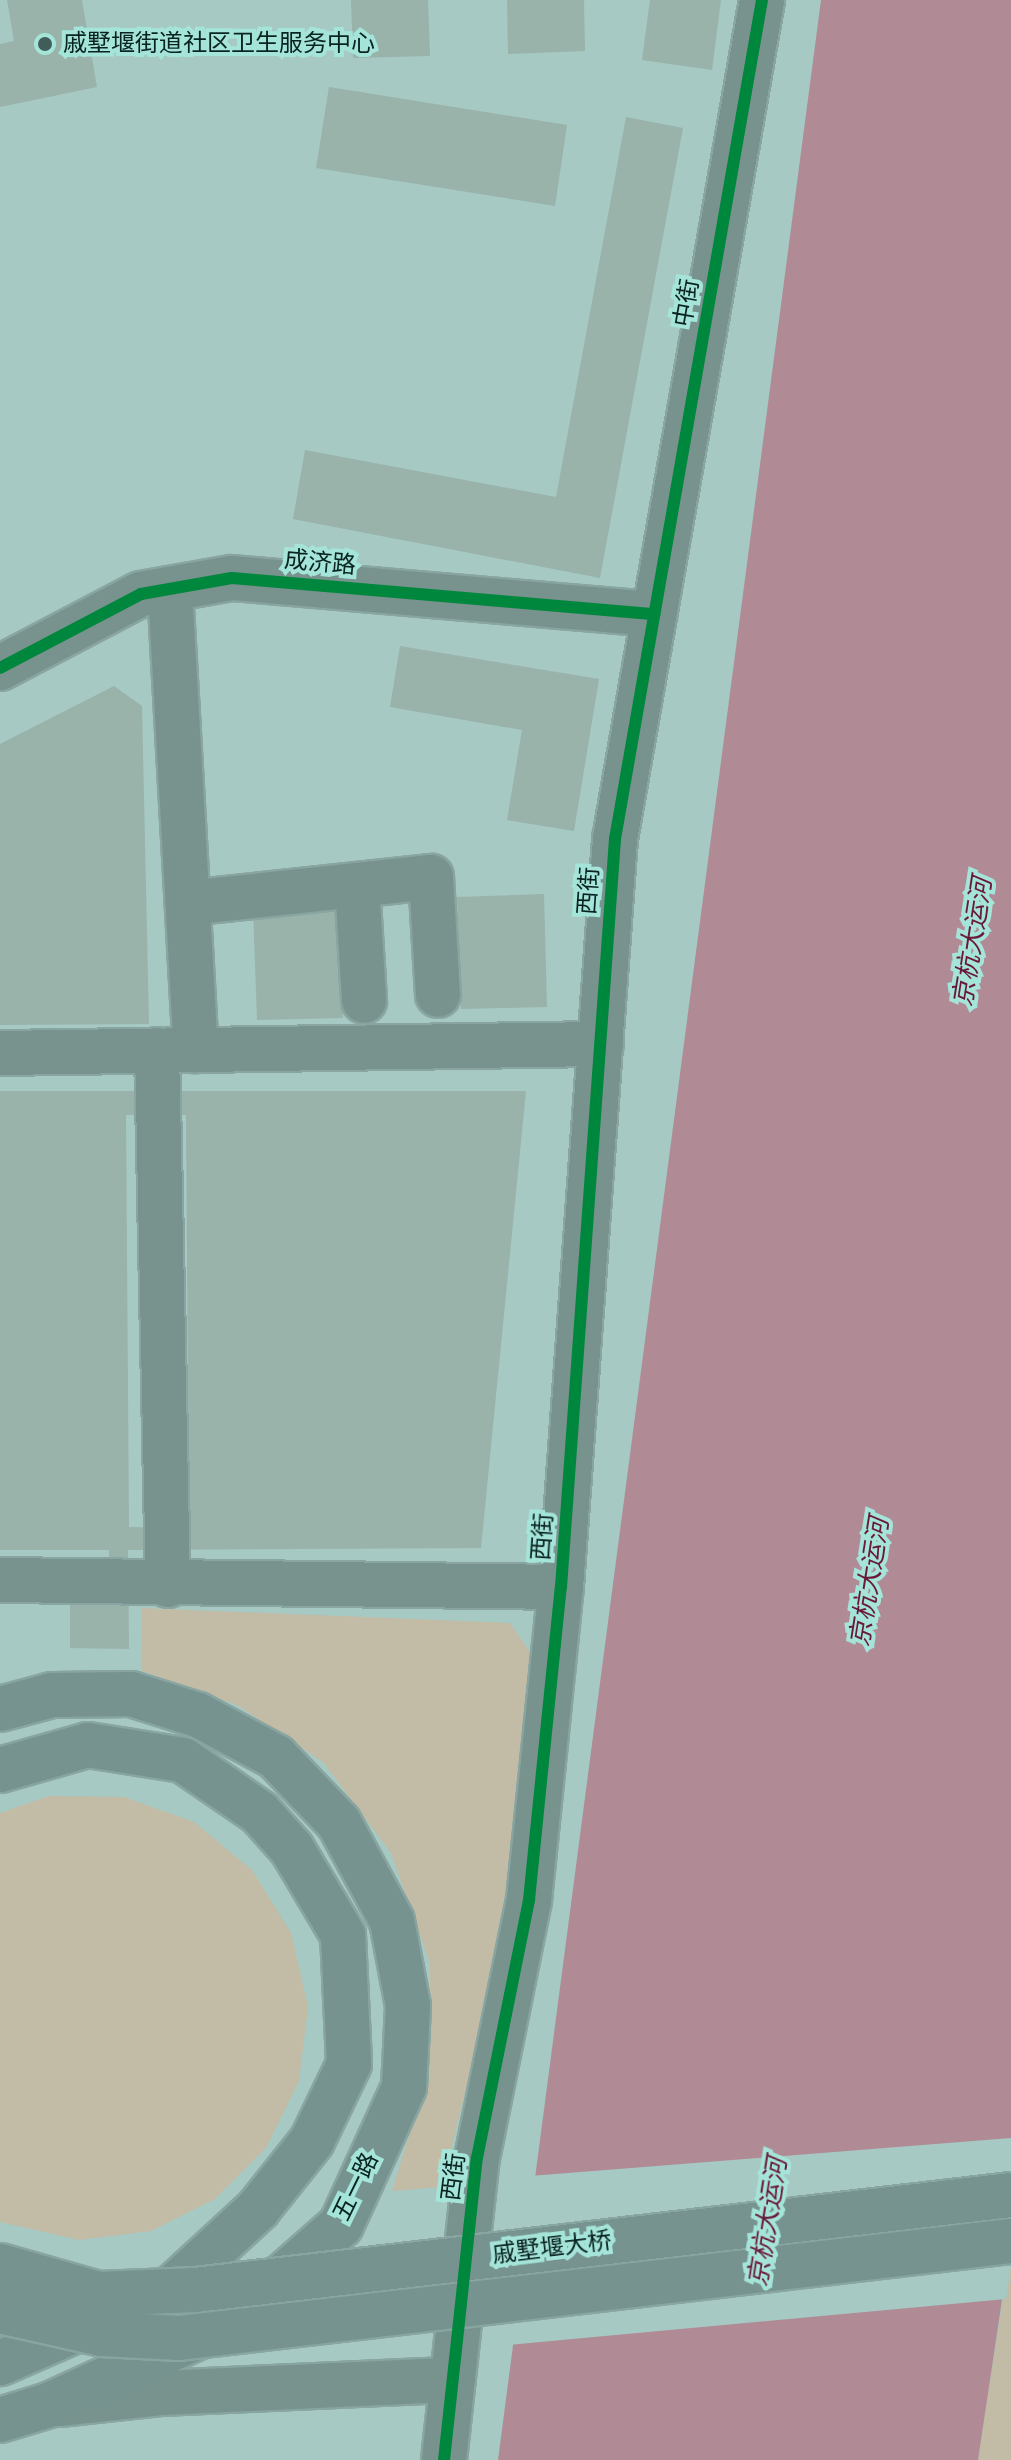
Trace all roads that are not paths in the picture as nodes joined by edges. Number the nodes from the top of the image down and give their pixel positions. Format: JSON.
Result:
{"nodes":[{"id":1,"x":762,"y":0,"type":"edge"},
{"id":2,"x":170,"y":589,"type":"junction"},
{"id":3,"x":654,"y":614,"type":"junction"},
{"id":4,"x":0,"y":668,"type":"edge"},
{"id":5,"x":357,"y":885,"type":"junction"},
{"id":6,"x":188,"y":903,"type":"junction"},
{"id":7,"x":438,"y":995,"type":"dead end"},
{"id":8,"x":364,"y":1001,"type":"dead end"},
{"id":9,"x":601,"y":1044,"type":"junction"},
{"id":10,"x":176,"y":1050,"type":"junction"},
{"id":11,"x":0,"y":1053,"type":"edge"},
{"id":12,"x":0,"y":1580,"type":"edge"},
{"id":13,"x":168,"y":1585,"type":"junction"},
{"id":14,"x":561,"y":1587,"type":"junction"},
{"id":15,"x":0,"y":1709,"type":"edge"},
{"id":16,"x":0,"y":1770,"type":"edge"},
{"id":17,"x":1011,"y":2195,"type":"edge"},
{"id":18,"x":1011,"y":2241,"type":"edge"},
{"id":19,"x":0,"y":2266,"type":"edge"},
{"id":20,"x":0,"y":2311,"type":"edge"},
{"id":21,"x":0,"y":2363,"type":"edge"},
{"id":22,"x":453,"y":2380,"type":"junction"},
{"id":23,"x":49,"y":2405,"type":"junction"},
{"id":24,"x":0,"y":2420,"type":"edge"},
{"id":25,"x":444,"y":2460,"type":"edge"}],
"edges":[{"from":1,"to":3,"type":"street","name":"中街"},
{"from":2,"to":3,"type":"street","name":"成济路"},
{"from":2,"to":4,"type":"street","name":"成济路"},
{"from":2,"to":6,"type":"street"},
{"from":3,"to":9,"type":"street","name":"西街"},
{"from":5,"to":6,"type":"street"},
{"from":5,"to":7,"type":"street"},
{"from":5,"to":8,"type":"street"},
{"from":6,"to":10,"type":"street"},
{"from":9,"to":10,"type":"street"},
{"from":9,"to":14,"type":"street","name":"西街"},
{"from":10,"to":11,"type":"street"},
{"from":10,"to":13,"type":"street"},
{"from":12,"to":13,"type":"street"},
{"from":13,"to":14,"type":"street"},
{"from":14,"to":22,"type":"street","name":"西街"},
{"from":15,"to":23,"type":"main road","name":"五一路"},
{"from":16,"to":21,"type":"main road"},
{"from":17,"to":19,"type":"main road","name":"戚墅堰大桥","bridge":true},
{"from":18,"to":20,"type":"main road","name":"戚墅堰大桥","bridge":true},
{"from":22,"to":23,"type":"street"},
{"from":22,"to":25,"type":"street","name":"西街"},
{"from":23,"to":24,"type":"main road","name":"五一路"}]}
